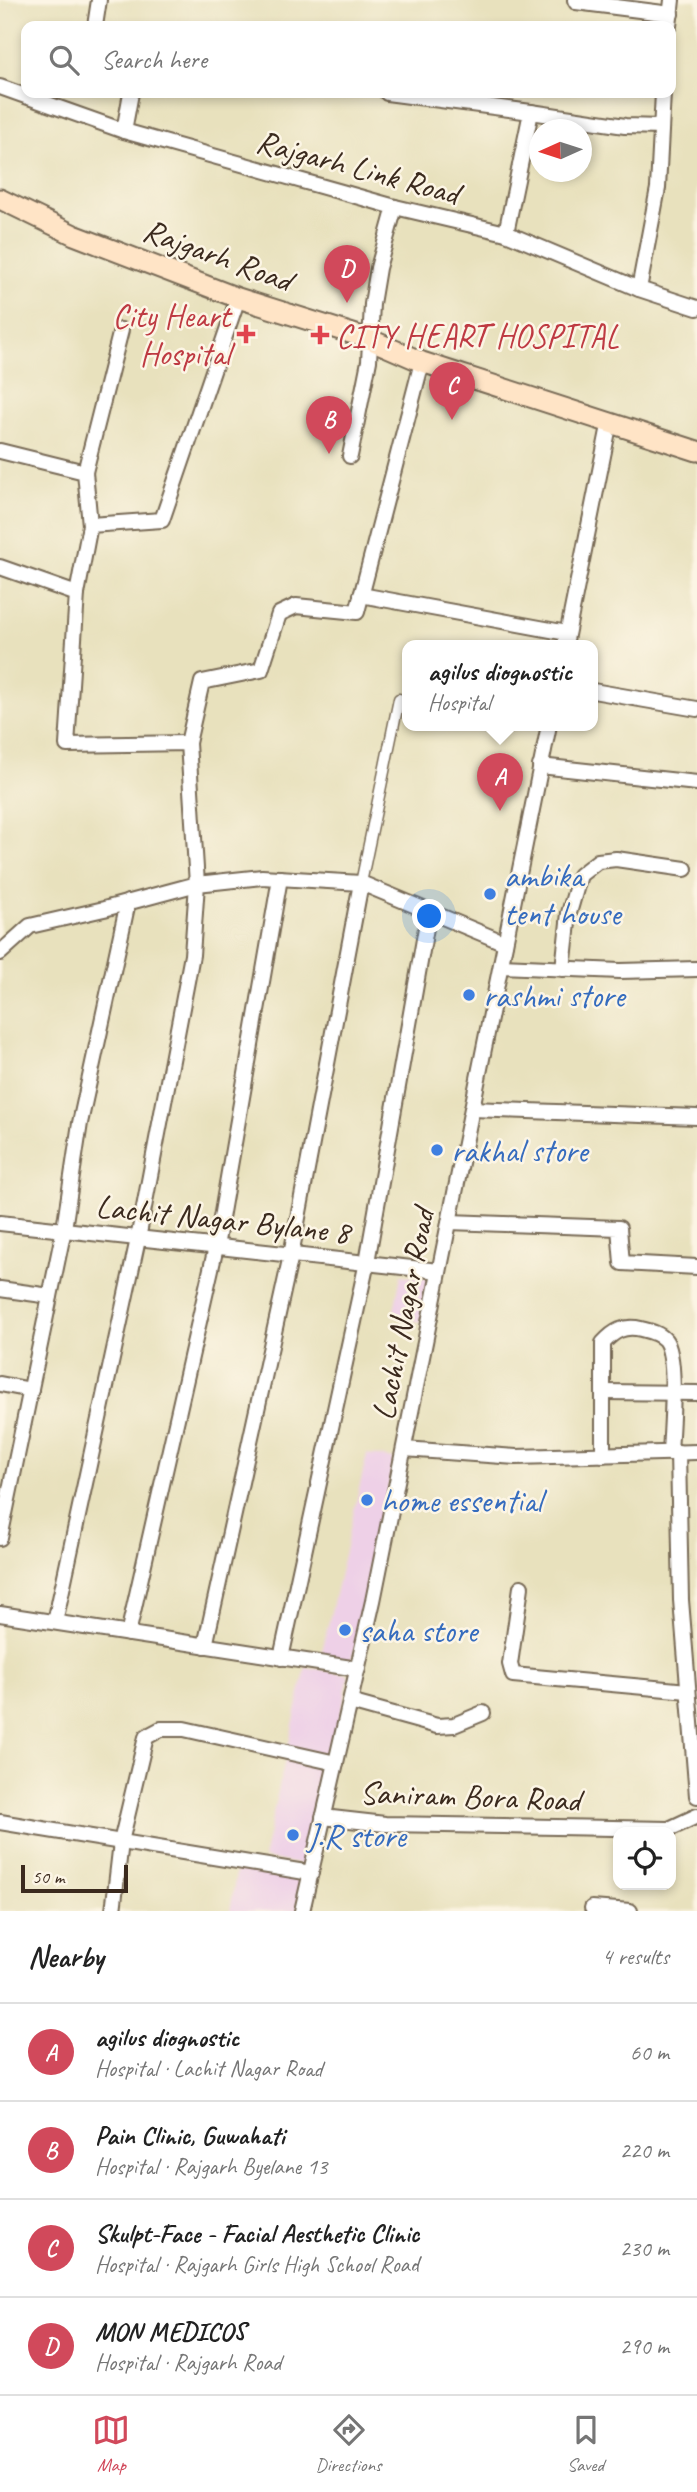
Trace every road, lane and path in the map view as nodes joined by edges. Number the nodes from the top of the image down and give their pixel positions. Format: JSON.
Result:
{"nodes":[{"id":1,"x":99,"y":0,"type":"edge"},
{"id":2,"x":575,"y":0,"type":"edge"},
{"id":3,"x":671,"y":14,"type":"edge"},
{"id":4,"x":96,"y":21,"type":"edge"},
{"id":5,"x":0,"y":88,"type":"edge"},
{"id":6,"x":21,"y":95,"type":"edge"},
{"id":7,"x":29,"y":98,"type":"edge"},
{"id":8,"x":130,"y":98,"type":"edge"},
{"id":9,"x":425,"y":98,"type":"edge"},
{"id":10,"x":663,"y":98,"type":"edge"},
{"id":11,"x":531,"y":112,"type":"junction"},
{"id":12,"x":661,"y":127,"type":"junction"},
{"id":13,"x":124,"y":131,"type":"junction"},
{"id":14,"x":0,"y":199,"type":"edge"},
{"id":15,"x":395,"y":207,"type":"junction"},
{"id":16,"x":506,"y":233,"type":"junction"},
{"id":17,"x":639,"y":289,"type":"junction"},
{"id":18,"x":238,"y":298,"type":"junction"},
{"id":19,"x":697,"y":308,"type":"edge"},
{"id":20,"x":121,"y":330,"type":"dead end"},
{"id":21,"x":369,"y":339,"type":"junction"},
{"id":22,"x":422,"y":362,"type":"junction"},
{"id":23,"x":610,"y":421,"type":"junction"},
{"id":24,"x":0,"y":451,"type":"edge"},
{"id":25,"x":697,"y":451,"type":"edge"},
{"id":26,"x":350,"y":456,"type":"dead end"},
{"id":27,"x":85,"y":472,"type":"junction"},
{"id":28,"x":90,"y":524,"type":"junction"},
{"id":29,"x":0,"y":567,"type":"edge"},
{"id":30,"x":77,"y":594,"type":"junction"},
{"id":31,"x":361,"y":595,"type":"junction"},
{"id":32,"x":566,"y":639,"type":"edge"},
{"id":33,"x":598,"y":692,"type":"edge"},
{"id":34,"x":399,"y":699,"type":"dead end"},
{"id":35,"x":697,"y":709,"type":"edge"},
{"id":36,"x":548,"y":731,"type":"edge"},
{"id":37,"x":188,"y":743,"type":"junction"},
{"id":38,"x":540,"y":766,"type":"junction"},
{"id":39,"x":697,"y":783,"type":"edge"},
{"id":40,"x":685,"y":869,"type":"dead end"},
{"id":41,"x":280,"y":878,"type":"junction"},
{"id":42,"x":361,"y":883,"type":"junction"},
{"id":43,"x":197,"y":884,"type":"junction"},
{"id":44,"x":128,"y":902,"type":"junction"},
{"id":45,"x":429,"y":911,"type":"junction"},
{"id":46,"x":505,"y":943,"type":"junction"},
{"id":47,"x":0,"y":953,"type":"edge"},
{"id":48,"x":500,"y":966,"type":"junction"},
{"id":49,"x":563,"y":969,"type":"junction"},
{"id":50,"x":697,"y":969,"type":"edge"},
{"id":51,"x":472,"y":1109,"type":"junction"},
{"id":52,"x":697,"y":1117,"type":"edge"},
{"id":53,"x":449,"y":1222,"type":"junction"},
{"id":54,"x":0,"y":1223,"type":"edge"},
{"id":55,"x":64,"y":1229,"type":"junction"},
{"id":56,"x":138,"y":1239,"type":"junction"},
{"id":57,"x":216,"y":1247,"type":"junction"},
{"id":58,"x":291,"y":1255,"type":"junction"},
{"id":59,"x":367,"y":1262,"type":"junction"},
{"id":60,"x":697,"y":1267,"type":"edge"},
{"id":61,"x":439,"y":1271,"type":"junction"},
{"id":62,"x":0,"y":1289,"type":"edge"},
{"id":63,"x":50,"y":1296,"type":"junction"},
{"id":64,"x":0,"y":1384,"type":"edge"},
{"id":65,"x":31,"y":1390,"type":"junction"},
{"id":66,"x":603,"y":1392,"type":"junction"},
{"id":67,"x":671,"y":1392,"type":"junction"},
{"id":68,"x":697,"y":1392,"type":"edge"},
{"id":69,"x":404,"y":1449,"type":"junction"},
{"id":70,"x":674,"y":1452,"type":"junction"},
{"id":71,"x":697,"y":1452,"type":"edge"},
{"id":72,"x":603,"y":1455,"type":"junction"},
{"id":73,"x":0,"y":1538,"type":"edge"},
{"id":74,"x":521,"y":1587,"type":"dead end"},
{"id":75,"x":0,"y":1614,"type":"edge"},
{"id":76,"x":55,"y":1622,"type":"junction"},
{"id":77,"x":128,"y":1634,"type":"junction"},
{"id":78,"x":205,"y":1646,"type":"junction"},
{"id":79,"x":281,"y":1658,"type":"junction"},
{"id":80,"x":358,"y":1670,"type":"junction"},
{"id":81,"x":688,"y":1691,"type":"junction"},
{"id":82,"x":350,"y":1702,"type":"junction"},
{"id":83,"x":483,"y":1713,"type":"dead end"},
{"id":84,"x":336,"y":1763,"type":"junction"},
{"id":85,"x":697,"y":1796,"type":"edge"},
{"id":86,"x":697,"y":1816,"type":"edge"},
{"id":87,"x":323,"y":1817,"type":"junction"},
{"id":88,"x":0,"y":1822,"type":"edge"},
{"id":89,"x":121,"y":1842,"type":"junction"},
{"id":90,"x":311,"y":1873,"type":"junction"},
{"id":91,"x":592,"y":1908,"type":"dead end"},
{"id":92,"x":113,"y":1911,"type":"edge"},
{"id":93,"x":302,"y":1911,"type":"edge"},
{"id":94,"x":630,"y":1911,"type":"edge"}],
"edges":[{"from":1,"to":4,"type":"street"},
{"from":2,"to":3,"type":"street"},
{"from":5,"to":6,"type":"street","name":"Rajgarh Link Road"},
{"from":7,"to":13,"type":"street","name":"Rajgarh Link Road"},
{"from":8,"to":13,"type":"street"},
{"from":9,"to":11,"type":"street"},
{"from":10,"to":12,"type":"street"},
{"from":11,"to":12,"type":"street"},
{"from":11,"to":16,"type":"street"},
{"from":12,"to":17,"type":"street"},
{"from":13,"to":15,"type":"street","name":"Rajgarh Link Road"},
{"from":14,"to":18,"type":"main road","name":"Rajgarh Road"},
{"from":15,"to":16,"type":"street","name":"Rajgarh Link Road"},
{"from":15,"to":21,"type":"street"},
{"from":16,"to":17,"type":"street","name":"Rajgarh Link Road"},
{"from":17,"to":19,"type":"street","name":"Rajgarh Link Road"},
{"from":18,"to":21,"type":"main road","name":"Rajgarh Road"},
{"from":18,"to":28,"type":"street"},
{"from":20,"to":27,"type":"street"},
{"from":21,"to":22,"type":"main road","name":"Rajgarh Road"},
{"from":21,"to":26,"type":"street"},
{"from":22,"to":23,"type":"main road","name":"Rajgarh Road"},
{"from":22,"to":31,"type":"street"},
{"from":23,"to":25,"type":"main road","name":"Rajgarh Road"},
{"from":23,"to":32,"type":"street"},
{"from":24,"to":27,"type":"street"},
{"from":27,"to":28,"type":"street"},
{"from":28,"to":30,"type":"street"},
{"from":29,"to":30,"type":"street"},
{"from":30,"to":37,"type":"street"},
{"from":31,"to":32,"type":"street"},
{"from":31,"to":37,"type":"street"},
{"from":33,"to":35,"type":"street"},
{"from":34,"to":42,"type":"street"},
{"from":36,"to":38,"type":"street","name":"Lachit Nagar Road"},
{"from":37,"to":43,"type":"street"},
{"from":38,"to":39,"type":"street"},
{"from":38,"to":46,"type":"street","name":"Lachit Nagar Road"},
{"from":40,"to":49,"type":"street"},
{"from":41,"to":42,"type":"street"},
{"from":41,"to":43,"type":"street"},
{"from":41,"to":57,"type":"street"},
{"from":42,"to":45,"type":"street"},
{"from":42,"to":58,"type":"street"},
{"from":43,"to":44,"type":"street"},
{"from":43,"to":56,"type":"street"},
{"from":44,"to":47,"type":"street"},
{"from":44,"to":55,"type":"street"},
{"from":45,"to":46,"type":"street"},
{"from":45,"to":59,"type":"street"},
{"from":46,"to":48,"type":"street","name":"Lachit Nagar Road"},
{"from":48,"to":49,"type":"street"},
{"from":48,"to":51,"type":"street","name":"Lachit Nagar Road"},
{"from":49,"to":50,"type":"street"},
{"from":51,"to":52,"type":"street"},
{"from":51,"to":53,"type":"street","name":"Lachit Nagar Road"},
{"from":53,"to":60,"type":"street"},
{"from":53,"to":61,"type":"street","name":"Lachit Nagar Road"},
{"from":54,"to":55,"type":"street","name":"Lachit Nagar Bylane 8"},
{"from":55,"to":56,"type":"street","name":"Lachit Nagar Bylane 8"},
{"from":55,"to":63,"type":"street"},
{"from":56,"to":57,"type":"street","name":"Lachit Nagar Bylane 8"},
{"from":56,"to":76,"type":"street"},
{"from":57,"to":58,"type":"street","name":"Lachit Nagar Bylane 8"},
{"from":57,"to":77,"type":"street"},
{"from":58,"to":59,"type":"street","name":"Lachit Nagar Bylane 8"},
{"from":58,"to":78,"type":"street"},
{"from":59,"to":61,"type":"street","name":"Lachit Nagar Bylane 8"},
{"from":59,"to":79,"type":"street"},
{"from":61,"to":69,"type":"street","name":"Lachit Nagar Road"},
{"from":62,"to":63,"type":"street"},
{"from":63,"to":65,"type":"street"},
{"from":64,"to":65,"type":"street"},
{"from":65,"to":73,"type":"street"},
{"from":66,"to":67,"type":"street"},
{"from":66,"to":67,"type":"street"},
{"from":66,"to":72,"type":"street"},
{"from":67,"to":68,"type":"street"},
{"from":67,"to":70,"type":"street"},
{"from":69,"to":72,"type":"street"},
{"from":69,"to":80,"type":"street","name":"Lachit Nagar Road"},
{"from":70,"to":71,"type":"street"},
{"from":70,"to":72,"type":"street"},
{"from":70,"to":81,"type":"street"},
{"from":74,"to":81,"type":"street"},
{"from":75,"to":76,"type":"street"},
{"from":76,"to":77,"type":"street"},
{"from":77,"to":78,"type":"street"},
{"from":78,"to":79,"type":"street"},
{"from":79,"to":80,"type":"street"},
{"from":80,"to":82,"type":"street","name":"Lachit Nagar Road"},
{"from":81,"to":85,"type":"street"},
{"from":82,"to":83,"type":"street"},
{"from":82,"to":84,"type":"street","name":"Lachit Nagar Road"},
{"from":84,"to":87,"type":"street","name":"Lachit Nagar Road"},
{"from":84,"to":89,"type":"street"},
{"from":86,"to":87,"type":"street","name":"Saniram Bora Road"},
{"from":87,"to":90,"type":"street","name":"Lachit Nagar Road"},
{"from":88,"to":89,"type":"street"},
{"from":89,"to":90,"type":"street"},
{"from":89,"to":92,"type":"street"},
{"from":90,"to":93,"type":"street","name":"Lachit Nagar Road"},
{"from":91,"to":94,"type":"street"}]}
